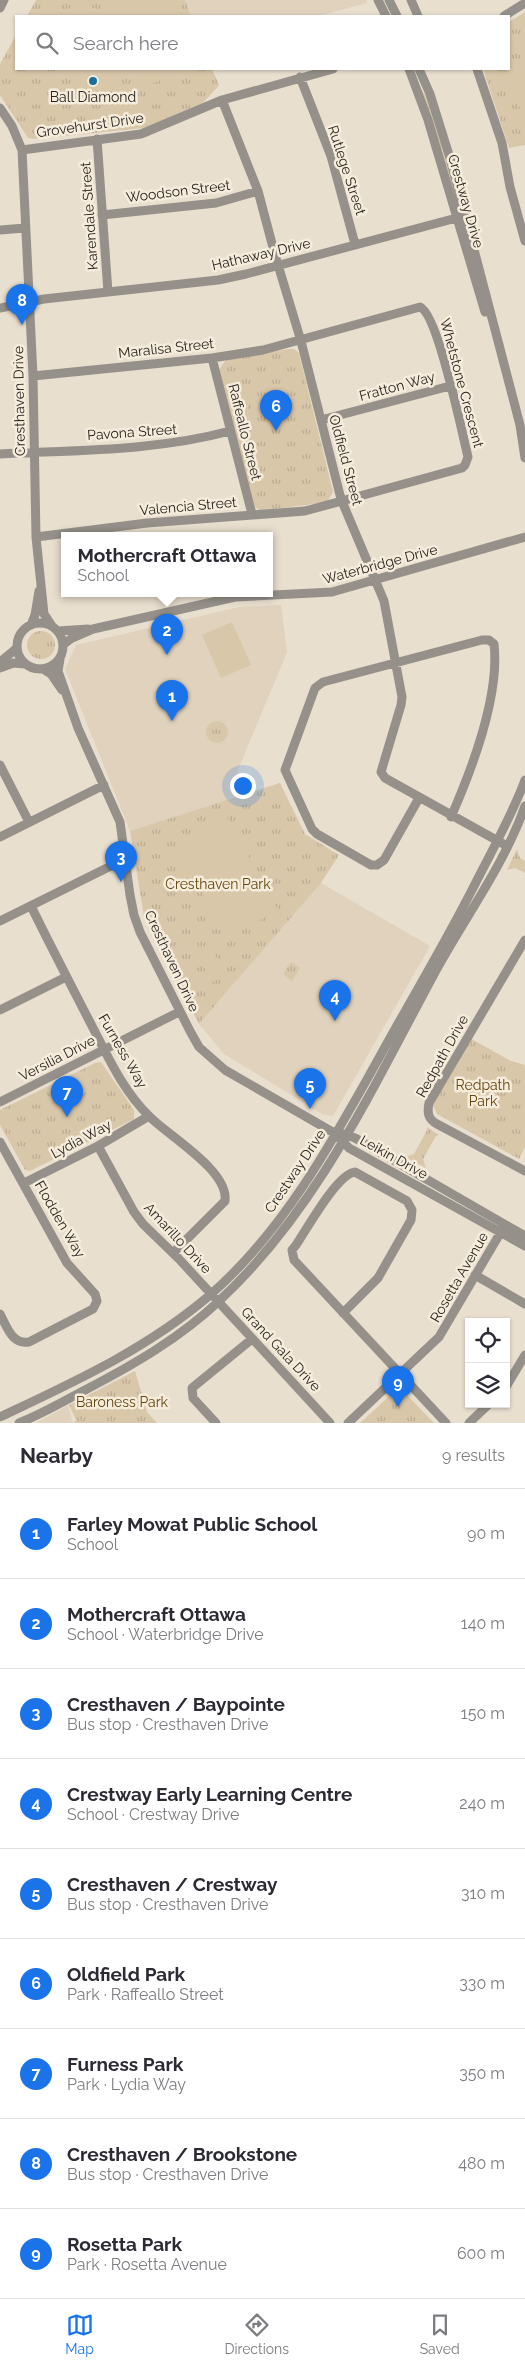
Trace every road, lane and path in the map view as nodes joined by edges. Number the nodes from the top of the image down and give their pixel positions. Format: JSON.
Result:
{"nodes":[{"id":1,"x":4,"y":0,"type":"edge"},
{"id":2,"x":378,"y":0,"type":"edge"},
{"id":3,"x":389,"y":0,"type":"edge"},
{"id":4,"x":411,"y":0,"type":"edge"},
{"id":5,"x":525,"y":3,"type":"edge"},
{"id":6,"x":0,"y":8,"type":"edge"},
{"id":7,"x":386,"y":15,"type":"edge"},
{"id":8,"x":396,"y":15,"type":"edge"},
{"id":9,"x":418,"y":15,"type":"edge"},
{"id":10,"x":506,"y":15,"type":"edge"},
{"id":11,"x":329,"y":70,"type":"edge"},
{"id":12,"x":409,"y":70,"type":"edge"},
{"id":13,"x":420,"y":70,"type":"edge"},
{"id":14,"x":477,"y":70,"type":"edge"},
{"id":15,"x":300,"y":77,"type":"junction"},
{"id":16,"x":222,"y":100,"type":"junction"},
{"id":17,"x":0,"y":108,"type":"edge"},
{"id":18,"x":97,"y":139,"type":"junction"},
{"id":19,"x":22,"y":150,"type":"junction"},
{"id":20,"x":258,"y":191,"type":"junction"},
{"id":21,"x":102,"y":215,"type":"junction"},
{"id":22,"x":460,"y":218,"type":"junction"},
{"id":23,"x":25,"y":228,"type":"junction"},
{"id":24,"x":0,"y":230,"type":"edge"},
{"id":25,"x":525,"y":241,"type":"edge"},
{"id":26,"x":355,"y":244,"type":"junction"},
{"id":27,"x":278,"y":266,"type":"junction"},
{"id":28,"x":108,"y":292,"type":"junction"},
{"id":29,"x":30,"y":303,"type":"junction"},
{"id":30,"x":0,"y":308,"type":"edge"},
{"id":31,"x":301,"y":341,"type":"junction"},
{"id":32,"x":212,"y":358,"type":"junction"},
{"id":33,"x":33,"y":376,"type":"junction"},
{"id":34,"x":450,"y":386,"type":"junction"},
{"id":35,"x":321,"y":420,"type":"junction"},
{"id":36,"x":520,"y":425,"type":"junction"},
{"id":37,"x":230,"y":431,"type":"junction"},
{"id":38,"x":525,"y":433,"type":"edge"},
{"id":39,"x":34,"y":452,"type":"junction"},
{"id":40,"x":0,"y":454,"type":"edge"},
{"id":41,"x":525,"y":458,"type":"edge"},
{"id":42,"x":341,"y":500,"type":"junction"},
{"id":43,"x":252,"y":514,"type":"junction"},
{"id":44,"x":76,"y":532,"type":"edge"},
{"id":45,"x":61,"y":534,"type":"edge"},
{"id":46,"x":36,"y":537,"type":"junction"},
{"id":47,"x":525,"y":537,"type":"edge"},
{"id":48,"x":40,"y":578,"type":"junction"},
{"id":49,"x":375,"y":580,"type":"junction"},
{"id":50,"x":273,"y":596,"type":"edge"},
{"id":51,"x":234,"y":597,"type":"edge"},
{"id":52,"x":30,"y":625,"type":"junction"},
{"id":53,"x":55,"y":628,"type":"junction"},
{"id":54,"x":93,"y":629,"type":"junction"},
{"id":55,"x":64,"y":644,"type":"junction"},
{"id":56,"x":17,"y":648,"type":"junction"},
{"id":57,"x":60,"y":659,"type":"junction"},
{"id":58,"x":0,"y":662,"type":"edge"},
{"id":59,"x":395,"y":663,"type":"junction"},
{"id":60,"x":25,"y":664,"type":"junction"},
{"id":61,"x":0,"y":668,"type":"edge"},
{"id":62,"x":43,"y":669,"type":"junction"},
{"id":63,"x":69,"y":701,"type":"junction"},
{"id":64,"x":0,"y":765,"type":"edge"},
{"id":65,"x":525,"y":780,"type":"edge"},
{"id":66,"x":104,"y":785,"type":"junction"},
{"id":67,"x":419,"y":798,"type":"junction"},
{"id":68,"x":525,"y":806,"type":"edge"},
{"id":69,"x":451,"y":817,"type":"junction"},
{"id":70,"x":29,"y":822,"type":"junction"},
{"id":71,"x":0,"y":837,"type":"edge"},
{"id":72,"x":502,"y":844,"type":"junction"},
{"id":73,"x":126,"y":859,"type":"junction"},
{"id":74,"x":31,"y":906,"type":"junction"},
{"id":75,"x":0,"y":921,"type":"edge"},
{"id":76,"x":525,"y":940,"type":"edge"},
{"id":77,"x":66,"y":977,"type":"junction"},
{"id":78,"x":0,"y":1010,"type":"edge"},
{"id":79,"x":179,"y":1012,"type":"junction"},
{"id":80,"x":104,"y":1050,"type":"junction"},
{"id":81,"x":0,"y":1102,"type":"edge"},
{"id":82,"x":148,"y":1116,"type":"junction"},
{"id":83,"x":336,"y":1134,"type":"junction"},
{"id":84,"x":346,"y":1139,"type":"junction"},
{"id":85,"x":0,"y":1142,"type":"edge"},
{"id":86,"x":98,"y":1146,"type":"junction"},
{"id":87,"x":525,"y":1171,"type":"edge"},
{"id":88,"x":24,"y":1183,"type":"junction"},
{"id":89,"x":503,"y":1229,"type":"junction"},
{"id":90,"x":525,"y":1236,"type":"edge"},
{"id":91,"x":525,"y":1246,"type":"edge"},
{"id":92,"x":173,"y":1253,"type":"junction"},
{"id":93,"x":475,"y":1275,"type":"junction"},
{"id":94,"x":211,"y":1294,"type":"junction"},
{"id":95,"x":218,"y":1302,"type":"junction"},
{"id":96,"x":525,"y":1304,"type":"edge"},
{"id":97,"x":343,"y":1313,"type":"junction"},
{"id":98,"x":0,"y":1314,"type":"edge"},
{"id":99,"x":252,"y":1339,"type":"junction"},
{"id":100,"x":525,"y":1355,"type":"edge"},
{"id":101,"x":400,"y":1374,"type":"junction"},
{"id":102,"x":510,"y":1380,"type":"edge"},
{"id":103,"x":485,"y":1408,"type":"edge"},
{"id":104,"x":0,"y":1417,"type":"edge"},
{"id":105,"x":19,"y":1423,"type":"edge"},
{"id":106,"x":216,"y":1423,"type":"edge"},
{"id":107,"x":330,"y":1423,"type":"edge"},
{"id":108,"x":348,"y":1423,"type":"edge"},
{"id":109,"x":446,"y":1423,"type":"edge"},
{"id":110,"x":469,"y":1423,"type":"edge"}],
"edges":[{"from":1,"to":6,"type":"street"},
{"from":2,"to":7,"type":"street"},
{"from":3,"to":8,"type":"street"},
{"from":4,"to":9,"type":"street"},
{"from":5,"to":10,"type":"street"},
{"from":11,"to":15,"type":"street","name":"Grovehurst Drive"},
{"from":12,"to":22,"type":"street","name":"Crestway Drive"},
{"from":13,"to":22,"type":"street","name":"Crestway Drive"},
{"from":14,"to":25,"type":"street"},
{"from":15,"to":16,"type":"street","name":"Grovehurst Drive"},
{"from":15,"to":26,"type":"street","name":"Rutlege Street"},
{"from":16,"to":18,"type":"street","name":"Grovehurst Drive"},
{"from":16,"to":20,"type":"street","name":"Oldfield Street"},
{"from":17,"to":19,"type":"street","name":"Cresthaven Drive"},
{"from":18,"to":19,"type":"street","name":"Grovehurst Drive"},
{"from":18,"to":21,"type":"street","name":"Karendale Street"},
{"from":19,"to":23,"type":"street","name":"Cresthaven Drive"},
{"from":20,"to":21,"type":"street","name":"Woodson Street"},
{"from":20,"to":27,"type":"street","name":"Oldfield Street"},
{"from":21,"to":28,"type":"street","name":"Karendale Street"},
{"from":22,"to":26,"type":"street","name":"Hathaway Drive"},
{"from":22,"to":36,"type":"street","name":"Crestway Drive"},
{"from":23,"to":24,"type":"street"},
{"from":23,"to":29,"type":"street","name":"Cresthaven Drive"},
{"from":26,"to":27,"type":"street","name":"Hathaway Drive"},
{"from":27,"to":28,"type":"street","name":"Hathaway Drive"},
{"from":27,"to":31,"type":"street","name":"Oldfield Street"},
{"from":28,"to":29,"type":"street","name":"Hathaway Drive"},
{"from":29,"to":30,"type":"street","name":"Hathaway Drive"},
{"from":29,"to":33,"type":"street","name":"Cresthaven Drive"},
{"from":31,"to":32,"type":"street","name":"Maralisa Street"},
{"from":31,"to":34,"type":"street","name":"Whetstone Crescent"},
{"from":31,"to":35,"type":"street","name":"Oldfield Street"},
{"from":32,"to":33,"type":"street","name":"Maralisa Street"},
{"from":32,"to":37,"type":"street","name":"Raffeallo Street"},
{"from":33,"to":39,"type":"street","name":"Cresthaven Drive"},
{"from":34,"to":35,"type":"street","name":"Fratton Way"},
{"from":34,"to":42,"type":"street","name":"Whetstone Crescent"},
{"from":35,"to":42,"type":"street","name":"Oldfield Street"},
{"from":36,"to":38,"type":"street","name":"Crestway Drive"},
{"from":36,"to":41,"type":"street","name":"Crestway Drive"},
{"from":37,"to":39,"type":"street","name":"Pavona Street"},
{"from":37,"to":43,"type":"street","name":"Raffeallo Street"},
{"from":39,"to":40,"type":"street","name":"Pavona Street"},
{"from":39,"to":46,"type":"street","name":"Cresthaven Drive"},
{"from":42,"to":43,"type":"street","name":"Valencia Street"},
{"from":42,"to":49,"type":"street","name":"Oldfield Street"},
{"from":43,"to":44,"type":"street","name":"Valencia Street"},
{"from":45,"to":46,"type":"street","name":"Valencia Street"},
{"from":46,"to":48,"type":"street","name":"Cresthaven Drive"},
{"from":47,"to":49,"type":"street","name":"Waterbridge Drive"},
{"from":48,"to":52,"type":"street","name":"Cresthaven Drive"},
{"from":48,"to":53,"type":"street","name":"Cresthaven Drive"},
{"from":49,"to":50,"type":"street","name":"Waterbridge Drive"},
{"from":49,"to":59,"type":"street","name":"Oldfield Street"},
{"from":51,"to":54,"type":"street","name":"Waterbridge Drive"},
{"from":52,"to":53,"type":"street"},
{"from":52,"to":56,"type":"street"},
{"from":53,"to":54,"type":"street","name":"Waterbridge Drive"},
{"from":53,"to":55,"type":"street"},
{"from":54,"to":55,"type":"street","name":"Waterbridge Drive"},
{"from":55,"to":57,"type":"street"},
{"from":56,"to":58,"type":"street"},
{"from":56,"to":60,"type":"street"},
{"from":57,"to":62,"type":"street"},
{"from":57,"to":63,"type":"street","name":"Cresthaven Drive"},
{"from":59,"to":67,"type":"street","name":"Oldfield Street"},
{"from":59,"to":67,"type":"street"},
{"from":59,"to":69,"type":"street"},
{"from":60,"to":61,"type":"street"},
{"from":60,"to":62,"type":"street"},
{"from":62,"to":63,"type":"street","name":"Cresthaven Drive"},
{"from":63,"to":66,"type":"street","name":"Cresthaven Drive"},
{"from":64,"to":70,"type":"street"},
{"from":65,"to":72,"type":"street","name":"Crestway Drive"},
{"from":66,"to":70,"type":"street"},
{"from":66,"to":73,"type":"street","name":"Cresthaven Drive"},
{"from":67,"to":69,"type":"street","name":"Oldfield Street"},
{"from":68,"to":72,"type":"street","name":"Crestway Drive"},
{"from":69,"to":72,"type":"street","name":"Oldfield Street"},
{"from":70,"to":71,"type":"street"},
{"from":72,"to":83,"type":"street","name":"Crestway Drive"},
{"from":72,"to":84,"type":"street","name":"Crestway Drive"},
{"from":73,"to":74,"type":"street"},
{"from":73,"to":79,"type":"street","name":"Cresthaven Drive"},
{"from":74,"to":75,"type":"street"},
{"from":74,"to":77,"type":"street","name":"Furness Way"},
{"from":76,"to":87,"type":"street","name":"Redpath Drive"},
{"from":77,"to":78,"type":"street"},
{"from":77,"to":80,"type":"street","name":"Furness Way"},
{"from":79,"to":80,"type":"street","name":"Versilia Drive"},
{"from":79,"to":83,"type":"street","name":"Cresthaven Drive"},
{"from":80,"to":81,"type":"street","name":"Versilia Drive"},
{"from":80,"to":82,"type":"street","name":"Furness Way"},
{"from":82,"to":86,"type":"street","name":"Lydia Way"},
{"from":82,"to":92,"type":"street","name":"Furness Way"},
{"from":83,"to":84,"type":"street","name":"Leikin Drive"},
{"from":83,"to":94,"type":"street","name":"Crestway Drive"},
{"from":84,"to":89,"type":"street","name":"Leikin Drive"},
{"from":84,"to":95,"type":"street","name":"Crestway Drive"},
{"from":85,"to":88,"type":"street","name":"Flodden Way"},
{"from":86,"to":88,"type":"street","name":"Lydia Way"},
{"from":86,"to":92,"type":"street","name":"Amarillo Drive"},
{"from":88,"to":98,"type":"street","name":"Flodden Way"},
{"from":89,"to":90,"type":"street","name":"Leikin Drive"},
{"from":89,"to":91,"type":"street","name":"Leikin Drive"},
{"from":89,"to":93,"type":"street","name":"Rosetta Avenue"},
{"from":92,"to":94,"type":"street","name":"Amarillo Drive"},
{"from":93,"to":96,"type":"street"},
{"from":93,"to":101,"type":"street","name":"Rosetta Avenue"},
{"from":94,"to":95,"type":"street","name":"Grand Gala Drive"},
{"from":94,"to":104,"type":"street","name":"Crestway Drive"},
{"from":95,"to":99,"type":"street","name":"Grand Gala Drive"},
{"from":95,"to":105,"type":"street","name":"Crestway Drive"},
{"from":97,"to":97,"type":"street"},
{"from":97,"to":101,"type":"street"},
{"from":99,"to":106,"type":"street"},
{"from":99,"to":107,"type":"street","name":"Grand Gala Drive"},
{"from":100,"to":102,"type":"street"},
{"from":101,"to":108,"type":"street","name":"Rosetta Avenue"},
{"from":101,"to":109,"type":"street"},
{"from":103,"to":110,"type":"street"}]}
